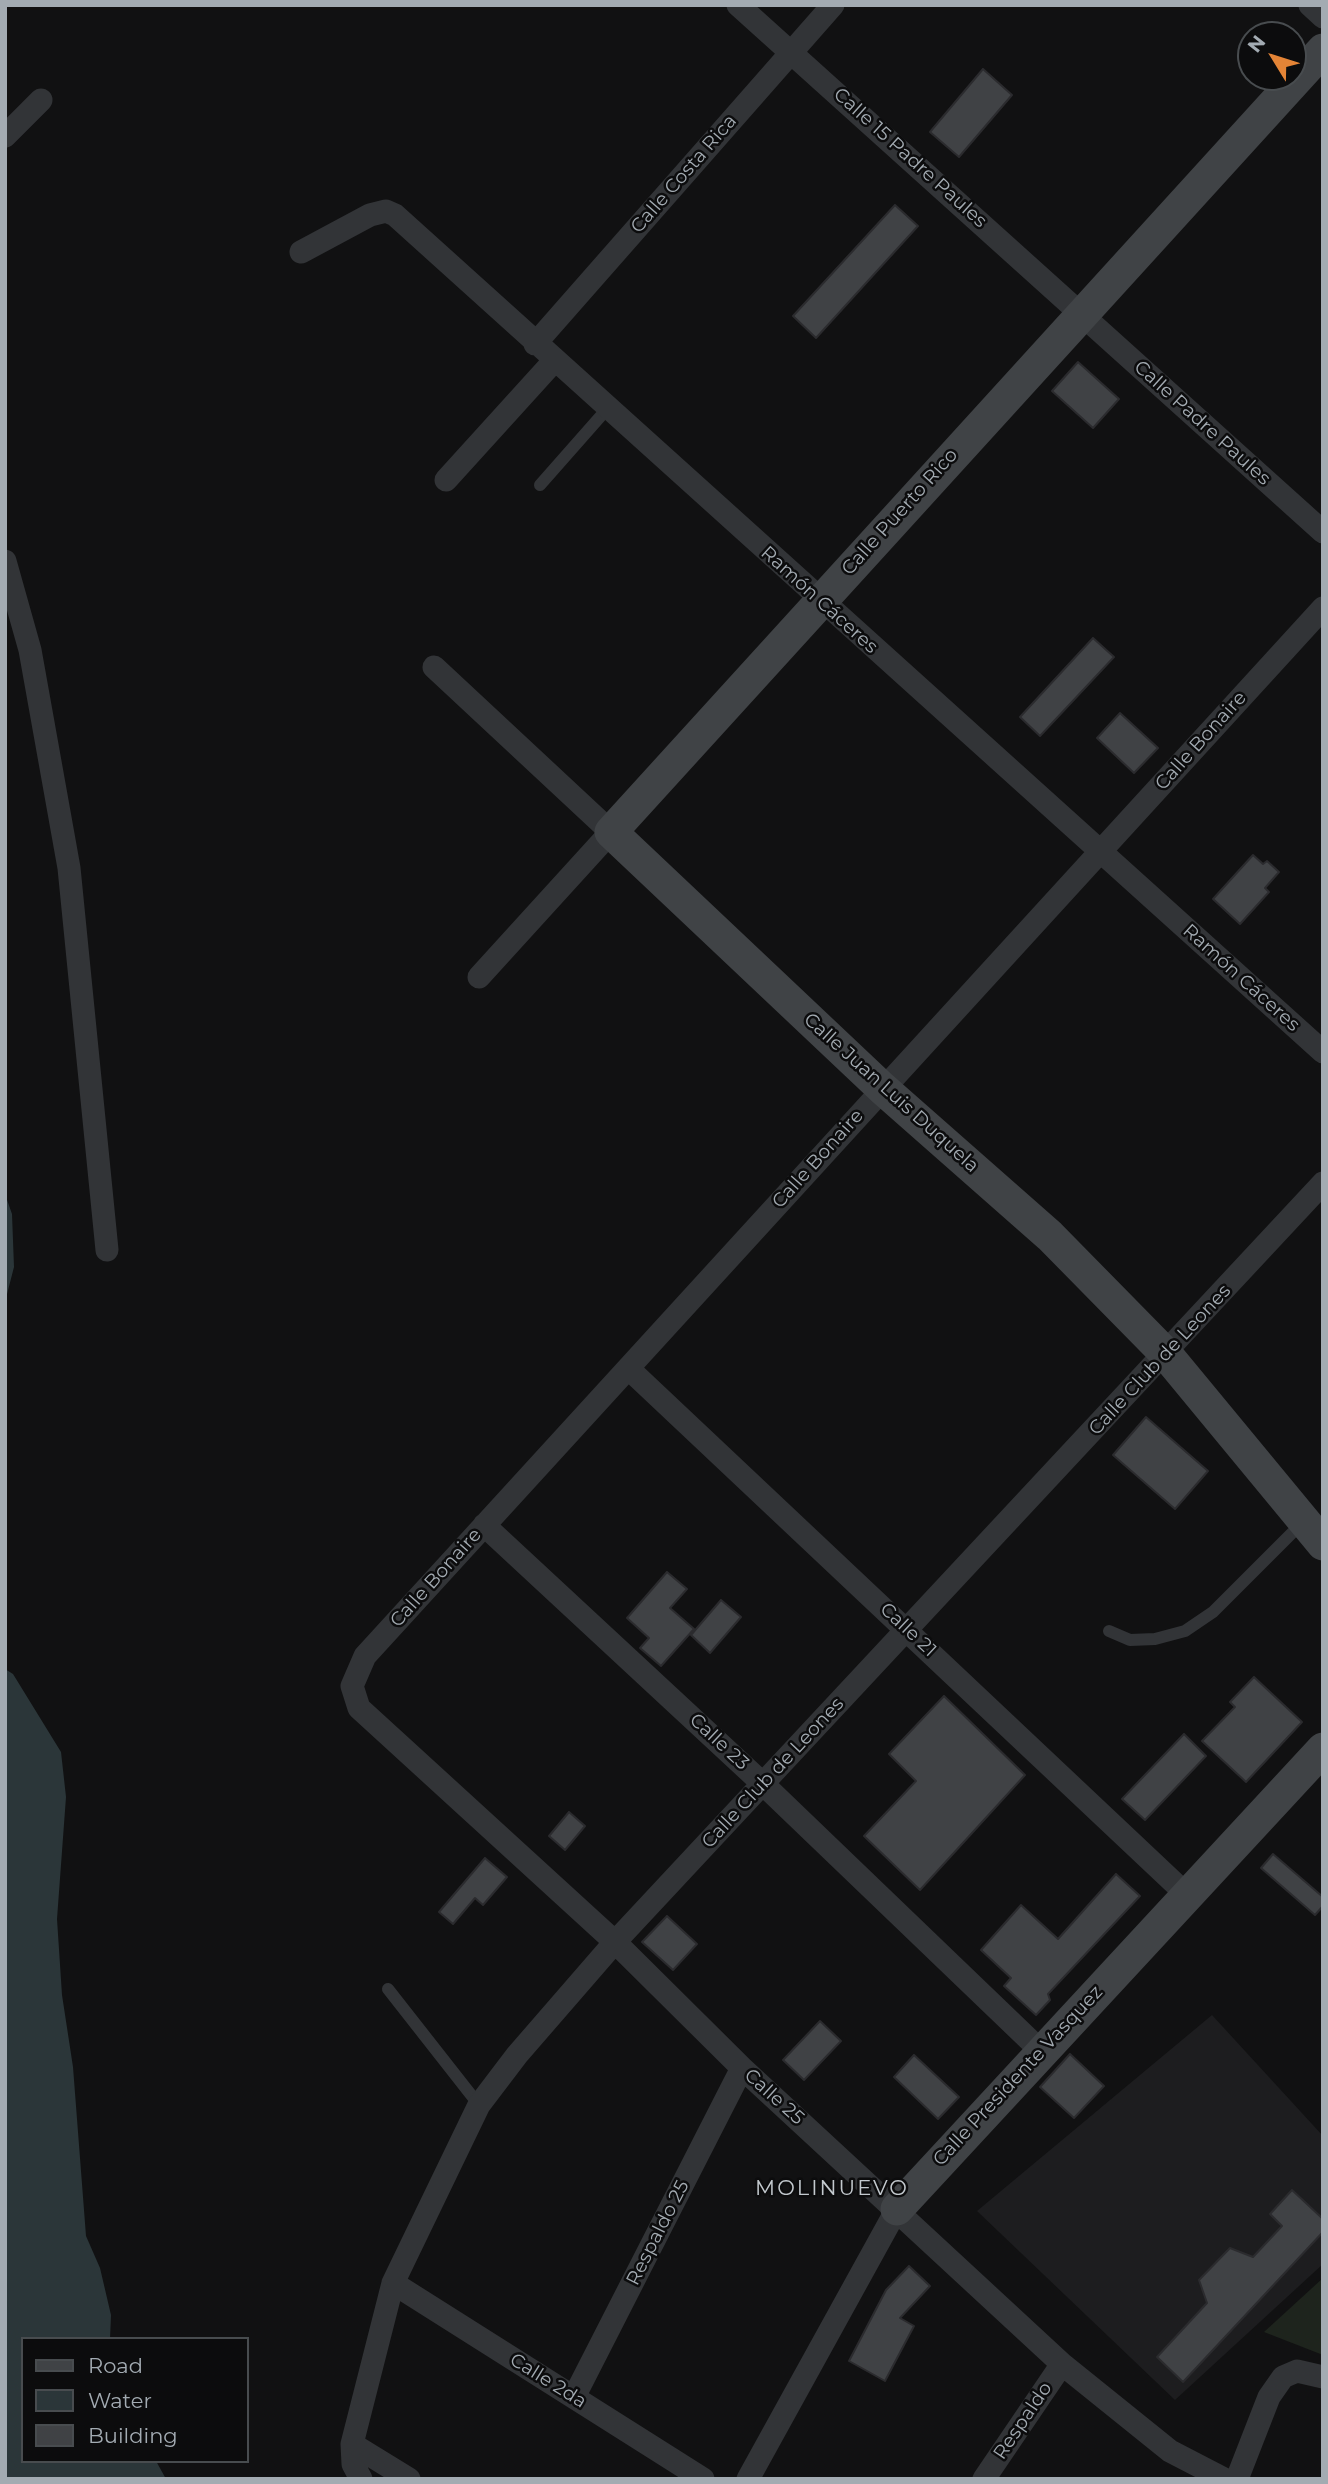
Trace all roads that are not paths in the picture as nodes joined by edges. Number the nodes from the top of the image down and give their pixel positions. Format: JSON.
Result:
{"nodes":[{"id":1,"x":738,"y":5,"type":"edge"},
{"id":2,"x":833,"y":5,"type":"edge"},
{"id":3,"x":1310,"y":5,"type":"edge"},
{"id":4,"x":1323,"y":17,"type":"edge"},
{"id":5,"x":791,"y":50,"type":"junction"},
{"id":6,"x":1323,"y":50,"type":"edge"},
{"id":7,"x":41,"y":100,"type":"dead end"},
{"id":8,"x":5,"y":136,"type":"edge"},
{"id":9,"x":301,"y":252,"type":"dead end"},
{"id":10,"x":1081,"y":313,"type":"junction"},
{"id":11,"x":535,"y":344,"type":"junction"},
{"id":12,"x":554,"y":361,"type":"junction"},
{"id":13,"x":607,"y":409,"type":"junction"},
{"id":14,"x":446,"y":480,"type":"dead end"},
{"id":15,"x":540,"y":485,"type":"dead end"},
{"id":16,"x":1323,"y":532,"type":"edge"},
{"id":17,"x":5,"y":561,"type":"edge"},
{"id":18,"x":819,"y":601,"type":"junction"},
{"id":19,"x":1323,"y":608,"type":"edge"},
{"id":20,"x":434,"y":667,"type":"dead end"},
{"id":21,"x":611,"y":832,"type":"junction"},
{"id":22,"x":1101,"y":851,"type":"junction"},
{"id":23,"x":479,"y":977,"type":"dead end"},
{"id":24,"x":1323,"y":1052,"type":"edge"},
{"id":25,"x":882,"y":1088,"type":"junction"},
{"id":26,"x":1323,"y":1183,"type":"edge"},
{"id":27,"x":107,"y":1250,"type":"dead end"},
{"id":28,"x":1166,"y":1354,"type":"junction"},
{"id":29,"x":629,"y":1369,"type":"junction"},
{"id":30,"x":484,"y":1525,"type":"junction"},
{"id":31,"x":1313,"y":1532,"type":"edge"},
{"id":32,"x":909,"y":1631,"type":"junction"},
{"id":33,"x":1109,"y":1631,"type":"dead end"},
{"id":34,"x":352,"y":1686,"type":"joint"},
{"id":35,"x":1323,"y":1749,"type":"edge"},
{"id":36,"x":762,"y":1783,"type":"junction"},
{"id":37,"x":1186,"y":1894,"type":"junction"},
{"id":38,"x":615,"y":1942,"type":"junction"},
{"id":39,"x":388,"y":1989,"type":"dead end"},
{"id":40,"x":1041,"y":2051,"type":"junction"},
{"id":41,"x":742,"y":2068,"type":"junction"},
{"id":42,"x":479,"y":2105,"type":"junction"},
{"id":43,"x":897,"y":2208,"type":"junction"},
{"id":44,"x":393,"y":2283,"type":"junction"},
{"id":45,"x":1062,"y":2364,"type":"junction"},
{"id":46,"x":1323,"y":2377,"type":"edge"},
{"id":47,"x":574,"y":2397,"type":"junction"},
{"id":48,"x":352,"y":2444,"type":"junction"},
{"id":49,"x":361,"y":2479,"type":"edge"},
{"id":50,"x":409,"y":2479,"type":"edge"},
{"id":51,"x":703,"y":2479,"type":"edge"},
{"id":52,"x":748,"y":2479,"type":"edge"},
{"id":53,"x":984,"y":2479,"type":"edge"},
{"id":54,"x":1224,"y":2479,"type":"edge"},
{"id":55,"x":1237,"y":2479,"type":"edge"}],
"edges":[{"from":1,"to":5,"type":"street","name":"Calle 15 Padre Paules"},
{"from":2,"to":5,"type":"street","name":"Calle Costa Rica"},
{"from":3,"to":4,"type":"street"},
{"from":5,"to":10,"type":"street","name":"Calle 15 Padre Paules"},
{"from":5,"to":11,"type":"street","name":"Calle Costa Rica"},
{"from":6,"to":10,"type":"street","name":"Calle Puerto Rico"},
{"from":7,"to":8,"type":"street"},
{"from":9,"to":11,"type":"street","name":"Ramón Cáceres"},
{"from":10,"to":16,"type":"street","name":"Calle Padre Paules"},
{"from":10,"to":18,"type":"street","name":"Calle Puerto Rico"},
{"from":11,"to":12,"type":"street","name":"Ramón Cáceres"},
{"from":12,"to":13,"type":"street","name":"Ramón Cáceres"},
{"from":12,"to":14,"type":"street"},
{"from":13,"to":15,"type":"lane"},
{"from":13,"to":18,"type":"street","name":"Ramón Cáceres"},
{"from":17,"to":27,"type":"street"},
{"from":18,"to":21,"type":"street","name":"Calle Puerto Rico"},
{"from":18,"to":22,"type":"street","name":"Ramón Cáceres"},
{"from":19,"to":22,"type":"street","name":"Calle Bonaire"},
{"from":20,"to":21,"type":"street","name":"Calle Juan Luis Duquela"},
{"from":21,"to":23,"type":"street","name":"Calle Puerto Rico"},
{"from":21,"to":25,"type":"street","name":"Calle Juan Luis Duquela"},
{"from":22,"to":24,"type":"street","name":"Ramón Cáceres"},
{"from":22,"to":25,"type":"street","name":"Calle Bonaire"},
{"from":25,"to":28,"type":"street","name":"Calle Juan Luis Duquela"},
{"from":25,"to":29,"type":"street","name":"Calle Bonaire"},
{"from":26,"to":28,"type":"street","name":"Calle Club de Leones"},
{"from":28,"to":31,"type":"street","name":"Calle Juan Luis Duquela"},
{"from":28,"to":32,"type":"street","name":"Calle Club de Leones"},
{"from":29,"to":30,"type":"street","name":"Calle Bonaire"},
{"from":29,"to":32,"type":"street","name":"Calle 21"},
{"from":30,"to":34,"type":"street","name":"Calle Bonaire"},
{"from":30,"to":36,"type":"street","name":"Calle 23"},
{"from":31,"to":33,"type":"lane"},
{"from":32,"to":36,"type":"street","name":"Calle Club de Leones"},
{"from":32,"to":37,"type":"street","name":"Calle 21"},
{"from":34,"to":38,"type":"street","name":"Calle 25"},
{"from":35,"to":37,"type":"street","name":"Calle Presidente Vasquez"},
{"from":36,"to":38,"type":"street","name":"Calle Club de Leones"},
{"from":36,"to":40,"type":"street","name":"Calle 23"},
{"from":37,"to":40,"type":"street","name":"Calle Presidente Vasquez"},
{"from":38,"to":41,"type":"street","name":"Calle 25"},
{"from":38,"to":42,"type":"street","name":"Calle Club de Leones"},
{"from":39,"to":42,"type":"lane"},
{"from":40,"to":43,"type":"street","name":"Calle Presidente Vasquez"},
{"from":41,"to":43,"type":"street","name":"Calle 25"},
{"from":41,"to":47,"type":"street","name":"Respaldo 25"},
{"from":42,"to":44,"type":"street","name":"Calle Club de Leones"},
{"from":43,"to":45,"type":"street","name":"Calle 25"},
{"from":43,"to":52,"type":"street","name":"Calle Presidente Vasquez"},
{"from":44,"to":47,"type":"street","name":"Calle 2da"},
{"from":44,"to":48,"type":"street","name":"Calle Club de Leones"},
{"from":45,"to":53,"type":"street","name":"Respaldo"},
{"from":45,"to":54,"type":"street","name":"Calle 25"},
{"from":46,"to":55,"type":"street"},
{"from":47,"to":51,"type":"street","name":"Calle 2da"},
{"from":48,"to":49,"type":"street"},
{"from":48,"to":50,"type":"street"}]}
